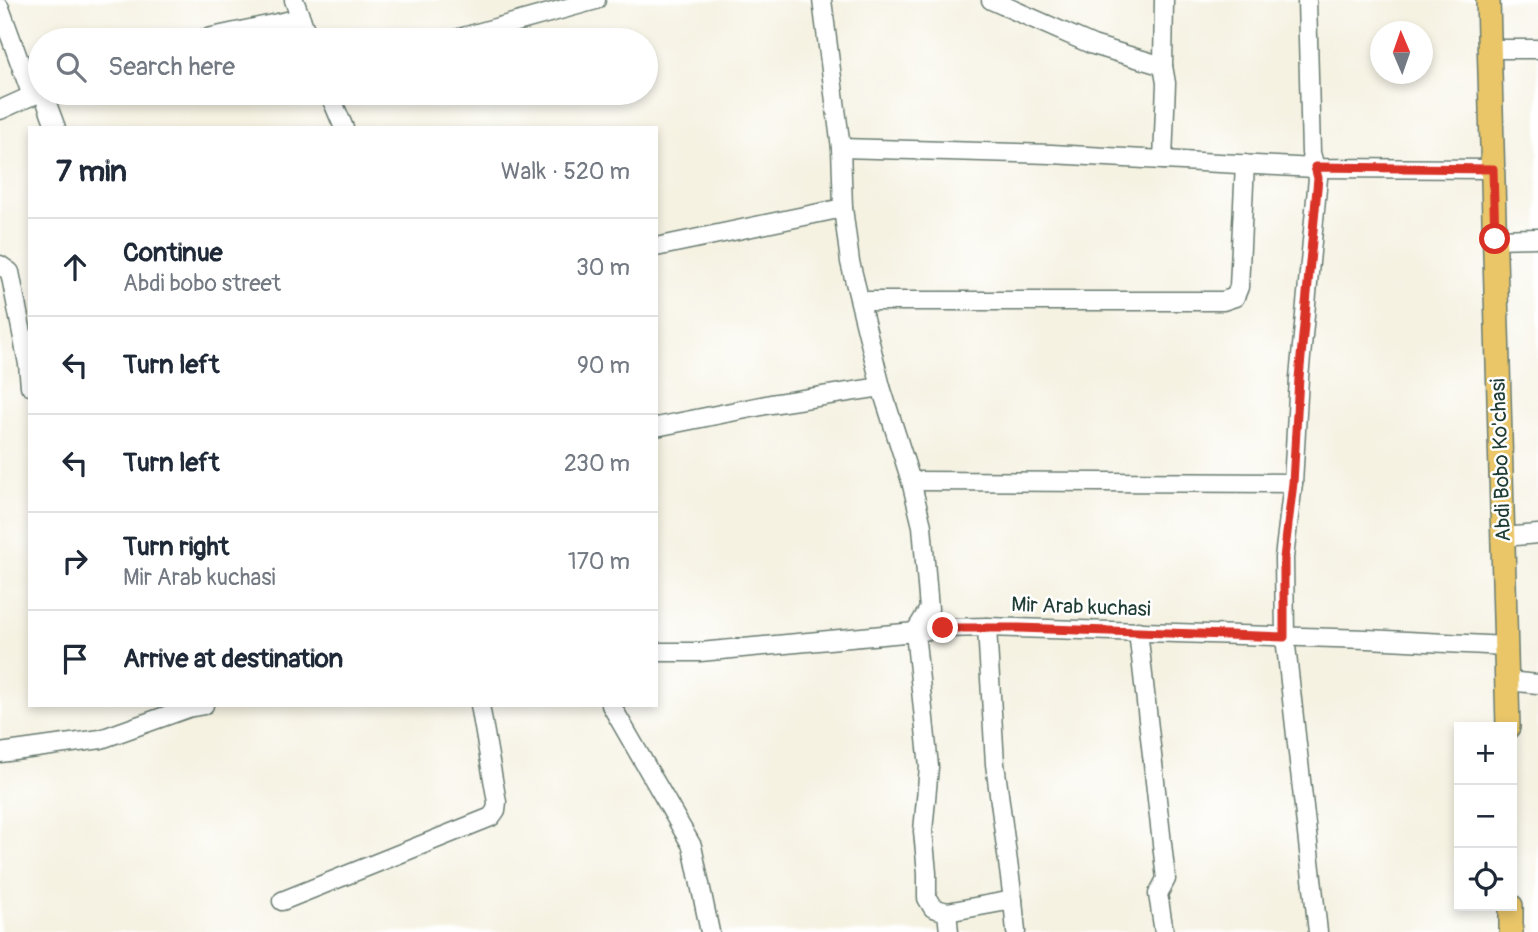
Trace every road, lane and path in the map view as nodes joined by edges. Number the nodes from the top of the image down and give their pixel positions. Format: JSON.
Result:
{"nodes":[{"id":1,"x":294,"y":0,"type":"edge"},
{"id":2,"x":596,"y":0,"type":"edge"},
{"id":3,"x":822,"y":0,"type":"edge"},
{"id":4,"x":991,"y":0,"type":"edge"},
{"id":5,"x":1164,"y":0,"type":"edge"},
{"id":6,"x":1307,"y":0,"type":"edge"},
{"id":7,"x":1488,"y":0,"type":"edge"},
{"id":8,"x":0,"y":8,"type":"edge"},
{"id":9,"x":301,"y":18,"type":"junction"},
{"id":10,"x":254,"y":28,"type":"edge"},
{"id":11,"x":305,"y":28,"type":"edge"},
{"id":12,"x":495,"y":28,"type":"edge"},
{"id":13,"x":1491,"y":49,"type":"junction"},
{"id":14,"x":1538,"y":49,"type":"edge"},
{"id":15,"x":1163,"y":66,"type":"junction"},
{"id":16,"x":28,"y":71,"type":"edge"},
{"id":17,"x":28,"y":98,"type":"edge"},
{"id":18,"x":44,"y":105,"type":"edge"},
{"id":19,"x":334,"y":105,"type":"edge"},
{"id":20,"x":0,"y":110,"type":"edge"},
{"id":21,"x":55,"y":126,"type":"edge"},
{"id":22,"x":343,"y":126,"type":"edge"},
{"id":23,"x":841,"y":148,"type":"junction"},
{"id":24,"x":1163,"y":160,"type":"junction"},
{"id":25,"x":1245,"y":164,"type":"junction"},
{"id":26,"x":1315,"y":167,"type":"junction"},
{"id":27,"x":1493,"y":169,"type":"junction"},
{"id":28,"x":843,"y":208,"type":"junction"},
{"id":29,"x":1538,"y":238,"type":"edge"},
{"id":30,"x":1495,"y":239,"type":"junction"},
{"id":31,"x":658,"y":247,"type":"edge"},
{"id":32,"x":0,"y":265,"type":"edge"},
{"id":33,"x":860,"y":301,"type":"junction"},
{"id":34,"x":28,"y":364,"type":"edge"},
{"id":35,"x":881,"y":387,"type":"junction"},
{"id":36,"x":658,"y":427,"type":"edge"},
{"id":37,"x":911,"y":481,"type":"junction"},
{"id":38,"x":1293,"y":483,"type":"junction"},
{"id":39,"x":1538,"y":534,"type":"edge"},
{"id":40,"x":1503,"y":537,"type":"junction"},
{"id":41,"x":987,"y":627,"type":"junction"},
{"id":42,"x":1138,"y":631,"type":"junction"},
{"id":43,"x":915,"y":632,"type":"junction"},
{"id":44,"x":1284,"y":637,"type":"junction"},
{"id":45,"x":1506,"y":646,"type":"junction"},
{"id":46,"x":658,"y":652,"type":"edge"},
{"id":47,"x":1507,"y":681,"type":"junction"},
{"id":48,"x":1538,"y":684,"type":"edge"},
{"id":49,"x":193,"y":707,"type":"edge"},
{"id":50,"x":480,"y":707,"type":"edge"},
{"id":51,"x":612,"y":707,"type":"edge"},
{"id":52,"x":168,"y":710,"type":"edge"},
{"id":53,"x":1508,"y":722,"type":"edge"},
{"id":54,"x":0,"y":753,"type":"edge"},
{"id":55,"x":1013,"y":900,"type":"junction"},
{"id":56,"x":282,"y":901,"type":"dead end"},
{"id":57,"x":1511,"y":911,"type":"edge"},
{"id":58,"x":947,"y":912,"type":"junction"},
{"id":59,"x":710,"y":932,"type":"edge"},
{"id":60,"x":948,"y":932,"type":"edge"},
{"id":61,"x":1016,"y":932,"type":"edge"},
{"id":62,"x":1164,"y":932,"type":"edge"},
{"id":63,"x":1318,"y":932,"type":"edge"},
{"id":64,"x":1511,"y":932,"type":"edge"}],
"edges":[{"from":1,"to":9,"type":"street"},
{"from":2,"to":12,"type":"street"},
{"from":3,"to":23,"type":"street"},
{"from":4,"to":15,"type":"street"},
{"from":5,"to":15,"type":"street"},
{"from":6,"to":26,"type":"street"},
{"from":7,"to":13,"type":"main road","name":"Abdi Bobo Ko'chasi"},
{"from":8,"to":16,"type":"street"},
{"from":9,"to":10,"type":"street"},
{"from":9,"to":11,"type":"street"},
{"from":13,"to":14,"type":"street"},
{"from":13,"to":27,"type":"main road","name":"Abdi Bobo Ko'chasi"},
{"from":15,"to":24,"type":"street"},
{"from":17,"to":20,"type":"street"},
{"from":18,"to":21,"type":"street"},
{"from":19,"to":22,"type":"street"},
{"from":23,"to":24,"type":"street"},
{"from":23,"to":28,"type":"street"},
{"from":24,"to":25,"type":"street"},
{"from":25,"to":26,"type":"street"},
{"from":25,"to":33,"type":"street"},
{"from":26,"to":27,"type":"street"},
{"from":26,"to":38,"type":"street"},
{"from":27,"to":30,"type":"main road","name":"Abdi Bobo Ko'chasi"},
{"from":28,"to":31,"type":"street"},
{"from":28,"to":33,"type":"street"},
{"from":29,"to":30,"type":"street"},
{"from":30,"to":40,"type":"main road","name":"Abdi Bobo Ko'chasi"},
{"from":32,"to":34,"type":"street"},
{"from":33,"to":35,"type":"street"},
{"from":35,"to":36,"type":"street"},
{"from":35,"to":37,"type":"street"},
{"from":37,"to":38,"type":"street"},
{"from":37,"to":43,"type":"street"},
{"from":38,"to":44,"type":"street"},
{"from":39,"to":40,"type":"street"},
{"from":40,"to":45,"type":"main road","name":"Abdi Bobo Ko'chasi"},
{"from":41,"to":42,"type":"street","name":"Mir Arab kuchasi"},
{"from":41,"to":43,"type":"street","name":"Mir Arab kuchasi"},
{"from":41,"to":55,"type":"street"},
{"from":42,"to":44,"type":"street","name":"Mir Arab kuchasi"},
{"from":42,"to":62,"type":"street"},
{"from":43,"to":46,"type":"street","name":"Mir Arab kuchasi"},
{"from":43,"to":58,"type":"street"},
{"from":44,"to":45,"type":"street","name":"Mir Arab kuchasi"},
{"from":44,"to":63,"type":"street"},
{"from":45,"to":47,"type":"main road","name":"Abdi Bobo Ko'chasi"},
{"from":47,"to":48,"type":"street"},
{"from":47,"to":53,"type":"main road","name":"Abdi Bobo Ko'chasi"},
{"from":49,"to":52,"type":"street"},
{"from":50,"to":56,"type":"street"},
{"from":51,"to":59,"type":"street"},
{"from":52,"to":54,"type":"street"},
{"from":55,"to":58,"type":"street"},
{"from":55,"to":61,"type":"street"},
{"from":57,"to":64,"type":"main road"},
{"from":58,"to":60,"type":"street"}]}
